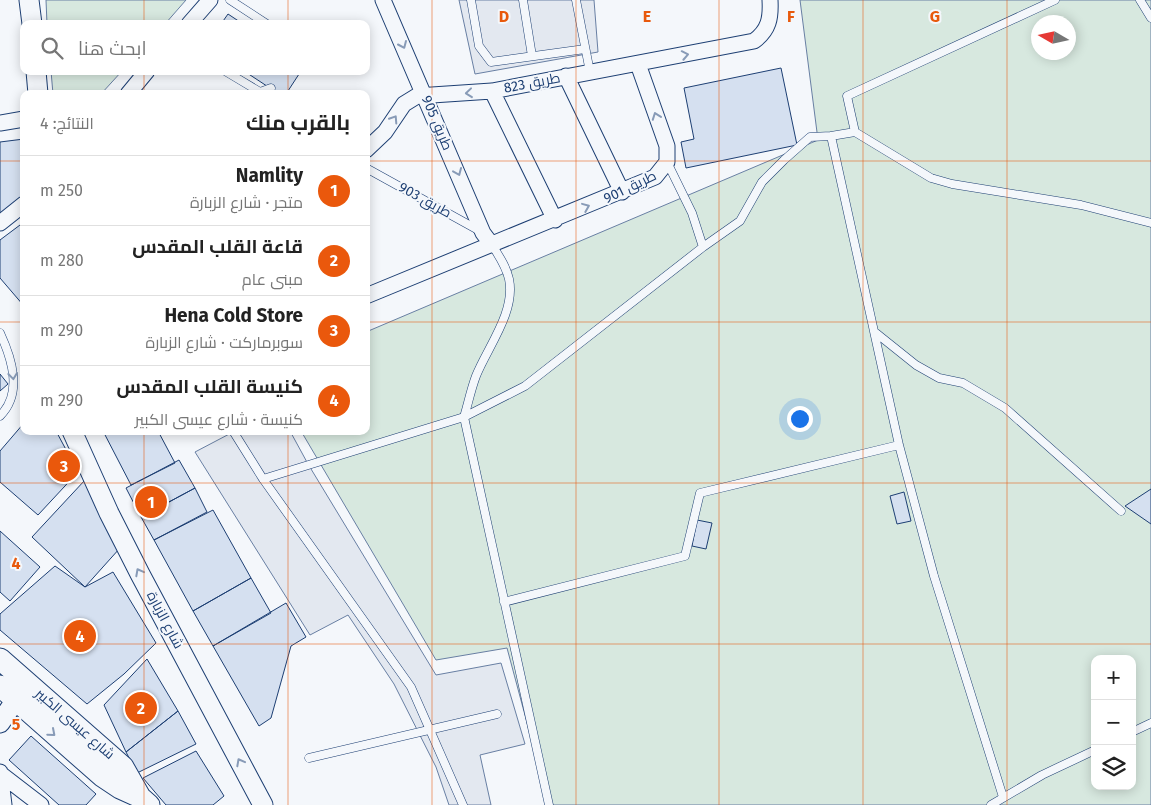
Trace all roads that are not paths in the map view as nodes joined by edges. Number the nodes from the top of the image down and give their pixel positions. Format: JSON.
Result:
{"nodes":[{"id":1,"x":29,"y":0,"type":"edge"},
{"id":2,"x":210,"y":0,"type":"edge"},
{"id":3,"x":230,"y":0,"type":"edge"},
{"id":4,"x":243,"y":0,"type":"edge"},
{"id":5,"x":383,"y":0,"type":"edge"},
{"id":6,"x":471,"y":0,"type":"edge"},
{"id":7,"x":523,"y":0,"type":"edge"},
{"id":8,"x":576,"y":0,"type":"edge"},
{"id":9,"x":770,"y":0,"type":"edge"},
{"id":10,"x":1055,"y":0,"type":"edge"},
{"id":11,"x":1140,"y":0,"type":"edge"},
{"id":12,"x":244,"y":9,"type":"junction"},
{"id":13,"x":1151,"y":18,"type":"edge"},
{"id":14,"x":32,"y":20,"type":"edge"},
{"id":15,"x":192,"y":20,"type":"edge"},
{"id":16,"x":261,"y":20,"type":"edge"},
{"id":17,"x":585,"y":49,"type":"junction"},
{"id":18,"x":532,"y":56,"type":"junction"},
{"id":19,"x":638,"y":64,"type":"junction"},
{"id":20,"x":590,"y":72,"type":"junction"},
{"id":21,"x":36,"y":75,"type":"edge"},
{"id":22,"x":144,"y":75,"type":"edge"},
{"id":23,"x":232,"y":75,"type":"edge"},
{"id":24,"x":566,"y":76,"type":"junction"},
{"id":25,"x":271,"y":88,"type":"dead end"},
{"id":26,"x":38,"y":90,"type":"edge"},
{"id":27,"x":131,"y":90,"type":"edge"},
{"id":28,"x":257,"y":90,"type":"edge"},
{"id":29,"x":266,"y":90,"type":"edge"},
{"id":30,"x":492,"y":91,"type":"junction"},
{"id":31,"x":425,"y":95,"type":"junction"},
{"id":32,"x":20,"y":120,"type":"edge"},
{"id":33,"x":0,"y":123,"type":"edge"},
{"id":34,"x":855,"y":132,"type":"junction"},
{"id":35,"x":831,"y":136,"type":"junction"},
{"id":36,"x":370,"y":146,"type":"edge"},
{"id":37,"x":667,"y":162,"type":"junction"},
{"id":38,"x":370,"y":170,"type":"edge"},
{"id":39,"x":622,"y":192,"type":"junction"},
{"id":40,"x":20,"y":207,"type":"edge"},
{"id":41,"x":555,"y":220,"type":"junction"},
{"id":42,"x":0,"y":223,"type":"edge"},
{"id":43,"x":1151,"y":223,"type":"edge"},
{"id":44,"x":488,"y":239,"type":"junction"},
{"id":45,"x":703,"y":247,"type":"junction"},
{"id":46,"x":370,"y":294,"type":"edge"},
{"id":47,"x":0,"y":333,"type":"edge"},
{"id":48,"x":876,"y":333,"type":"junction"},
{"id":49,"x":0,"y":416,"type":"edge"},
{"id":50,"x":464,"y":417,"type":"junction"},
{"id":51,"x":74,"y":435,"type":"edge"},
{"id":52,"x":236,"y":435,"type":"edge"},
{"id":53,"x":899,"y":445,"type":"junction"},
{"id":54,"x":263,"y":479,"type":"junction"},
{"id":55,"x":1120,"y":511,"type":"dead end"},
{"id":56,"x":504,"y":602,"type":"junction"},
{"id":57,"x":0,"y":659,"type":"edge"},
{"id":58,"x":30,"y":685,"type":"junction"},
{"id":59,"x":5,"y":696,"type":"edge"},
{"id":60,"x":497,"y":714,"type":"dead end"},
{"id":61,"x":0,"y":723,"type":"edge"},
{"id":62,"x":1151,"y":723,"type":"edge"},
{"id":63,"x":430,"y":730,"type":"junction"},
{"id":64,"x":1136,"y":730,"type":"edge"},
{"id":65,"x":1091,"y":752,"type":"edge"},
{"id":66,"x":309,"y":758,"type":"dead end"},
{"id":67,"x":1,"y":773,"type":"edge"},
{"id":68,"x":1003,"y":797,"type":"junction"},
{"id":69,"x":144,"y":801,"type":"edge"},
{"id":70,"x":4,"y":805,"type":"edge"},
{"id":71,"x":41,"y":805,"type":"edge"},
{"id":72,"x":263,"y":805,"type":"edge"},
{"id":73,"x":464,"y":805,"type":"edge"},
{"id":74,"x":549,"y":805,"type":"edge"},
{"id":75,"x":992,"y":805,"type":"edge"}],
"edges":[{"from":1,"to":14,"type":"street"},
{"from":2,"to":15,"type":"street"},
{"from":3,"to":12,"type":"lane"},
{"from":4,"to":12,"type":"lane"},
{"from":5,"to":31,"type":"street","name":"طريق 905","one_way":true},
{"from":6,"to":18,"type":"lane"},
{"from":7,"to":18,"type":"lane"},
{"from":8,"to":17,"type":"lane"},
{"from":19,"to":9,"type":"street","one_way":true},
{"from":10,"to":34,"type":"lane"},
{"from":11,"to":13,"type":"lane"},
{"from":12,"to":16,"type":"lane"},
{"from":17,"to":18,"type":"lane"},
{"from":17,"to":20,"type":"lane"},
{"from":19,"to":20,"type":"street","name":"طريق 823"},
{"from":37,"to":19,"type":"street","name":"طريق 901","one_way":true},
{"from":20,"to":24,"type":"street","name":"طريق 823"},
{"from":21,"to":26,"type":"street"},
{"from":22,"to":27,"type":"street"},
{"from":23,"to":28,"type":"lane"},
{"from":24,"to":30,"type":"street","name":"طريق 823"},
{"from":24,"to":39,"type":"street"},
{"from":25,"to":29,"type":"lane"},
{"from":30,"to":31,"type":"street","name":"طريق 823","one_way":true},
{"from":30,"to":41,"type":"street"},
{"from":36,"to":31,"type":"street","one_way":true},
{"from":31,"to":44,"type":"street","name":"طريق 905","one_way":true},
{"from":32,"to":33,"type":"street"},
{"from":34,"to":35,"type":"lane"},
{"from":34,"to":43,"type":"lane"},
{"from":35,"to":45,"type":"lane"},
{"from":35,"to":48,"type":"lane"},
{"from":37,"to":39,"type":"street","name":"طريق 901"},
{"from":37,"to":45,"type":"lane"},
{"from":38,"to":44,"type":"lane","name":"طريق 903"},
{"from":41,"to":39,"type":"street","name":"طريق 901","one_way":true},
{"from":40,"to":42,"type":"street"},
{"from":41,"to":44,"type":"street","name":"طريق 901"},
{"from":44,"to":46,"type":"street","name":"طريق 901"},
{"from":44,"to":50,"type":"lane"},
{"from":45,"to":50,"type":"lane"},
{"from":47,"to":49,"type":"lane","one_way":true},
{"from":48,"to":53,"type":"lane"},
{"from":48,"to":55,"type":"lane"},
{"from":50,"to":54,"type":"lane"},
{"from":50,"to":56,"type":"lane"},
{"from":72,"to":51,"type":"street","name":"شارع الزبارة","one_way":true},
{"from":52,"to":54,"type":"lane"},
{"from":53,"to":56,"type":"lane"},
{"from":53,"to":68,"type":"lane"},
{"from":54,"to":63,"type":"lane"},
{"from":56,"to":74,"type":"lane"},
{"from":57,"to":58,"type":"main road","name":"شارع عيسى الكبير"},
{"from":58,"to":59,"type":"main road"},
{"from":58,"to":69,"type":"main road","name":"شارع عيسى الكبير"},
{"from":59,"to":61,"type":"street"},
{"from":59,"to":69,"type":"main road","name":"شارع عيسى الكبير","one_way":true},
{"from":60,"to":63,"type":"lane"},
{"from":62,"to":64,"type":"lane"},
{"from":63,"to":66,"type":"lane"},
{"from":63,"to":73,"type":"lane"},
{"from":65,"to":68,"type":"lane"},
{"from":67,"to":70,"type":"street"},
{"from":67,"to":71,"type":"street"},
{"from":68,"to":75,"type":"lane"}]}
